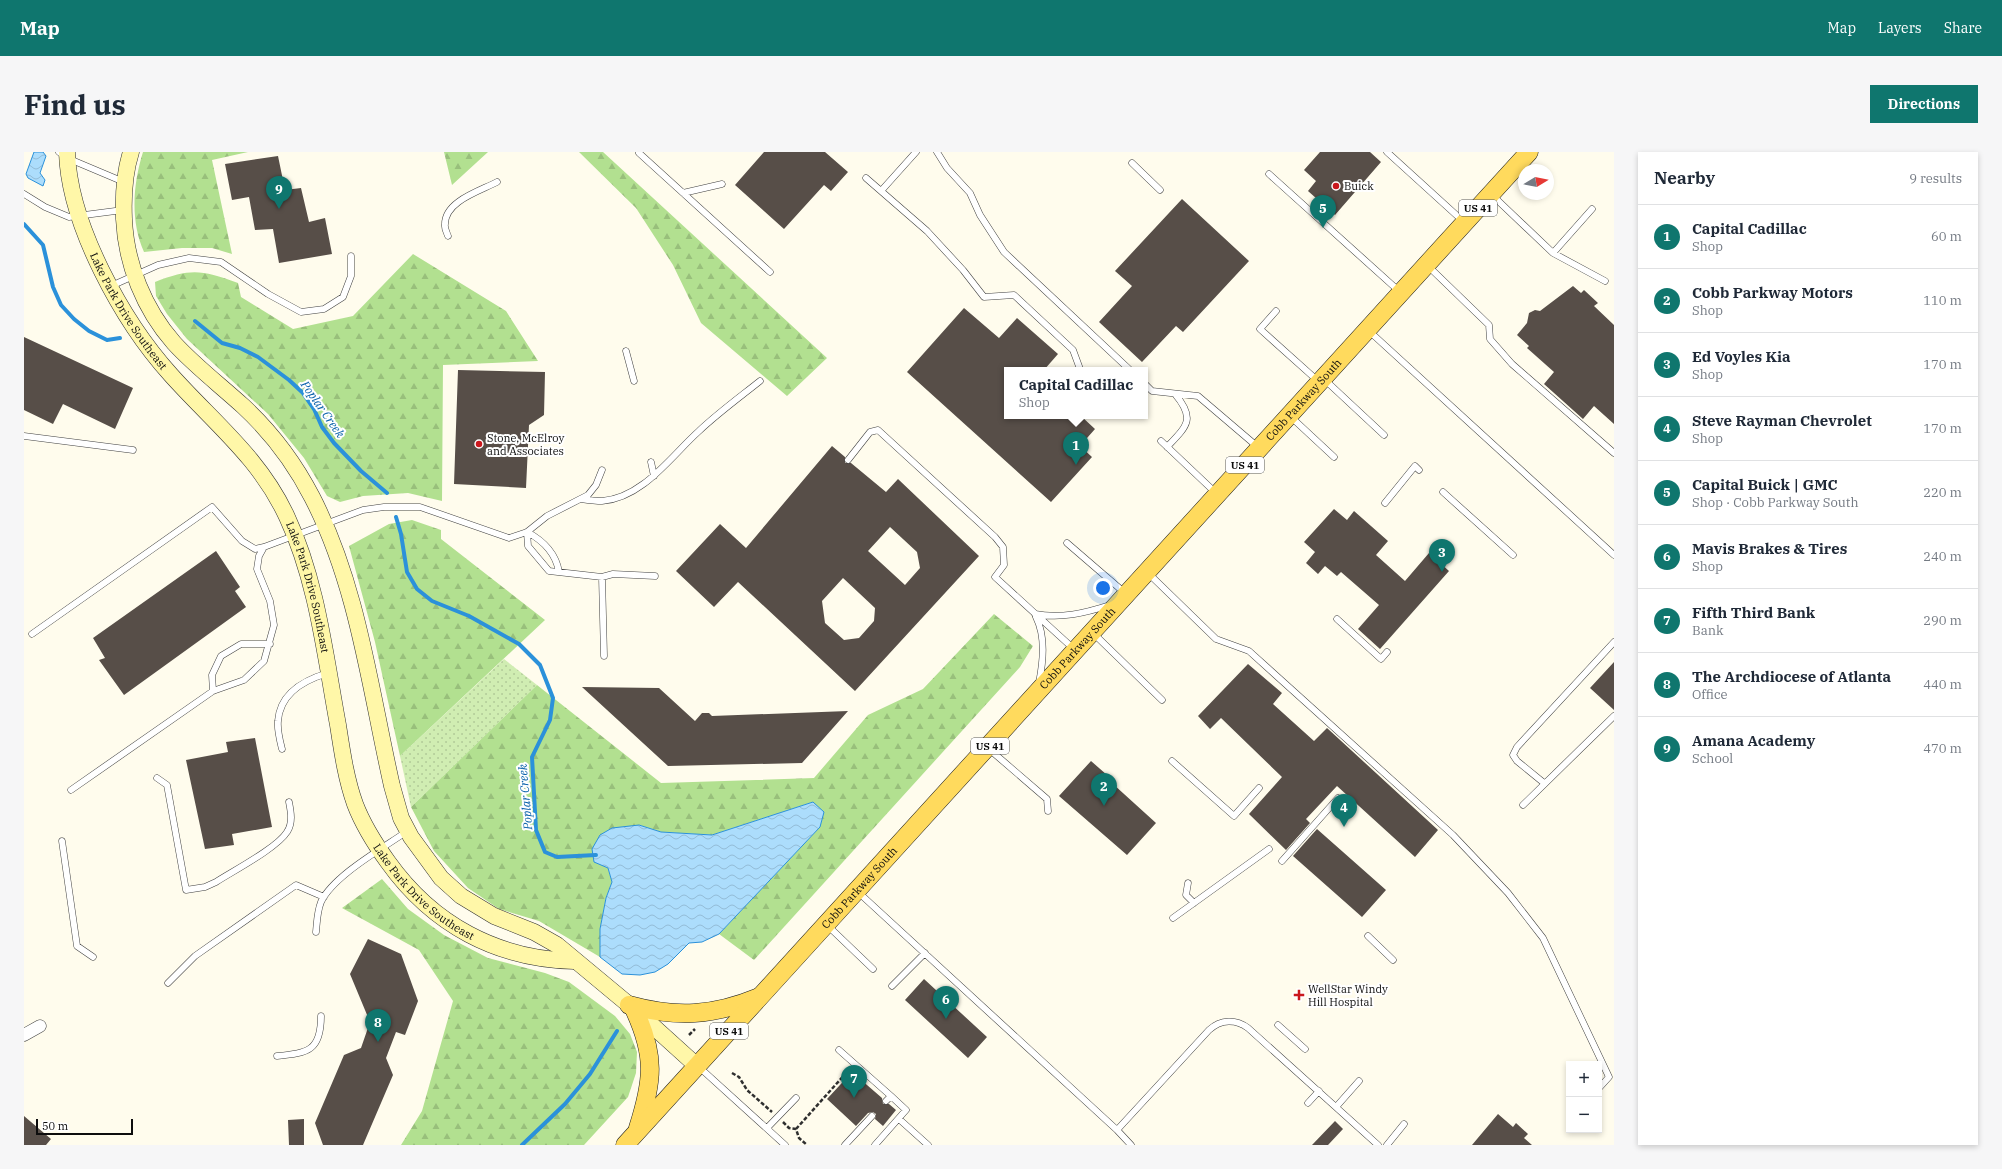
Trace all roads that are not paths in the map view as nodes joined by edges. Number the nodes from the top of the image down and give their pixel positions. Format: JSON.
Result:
{"nodes":[{"id":1,"x":131,"y":152,"type":"edge"},
{"id":2,"x":916,"y":152,"type":"edge"},
{"id":3,"x":937,"y":152,"type":"edge"},
{"id":4,"x":1387,"y":152,"type":"edge"},
{"id":5,"x":1529,"y":152,"type":"edge"},
{"id":6,"x":639,"y":153,"type":"edge"},
{"id":7,"x":64,"y":154,"type":"edge"},
{"id":8,"x":1132,"y":163,"type":"dead end"},
{"id":9,"x":1269,"y":174,"type":"dead end"},
{"id":10,"x":866,"y":178,"type":"dead end"},
{"id":11,"x":124,"y":182,"type":"junction"},
{"id":12,"x":497,"y":182,"type":"dead end"},
{"id":13,"x":722,"y":184,"type":"dead end"},
{"id":14,"x":1160,"y":190,"type":"dead end"},
{"id":15,"x":881,"y":191,"type":"junction"},
{"id":16,"x":683,"y":193,"type":"junction"},
{"id":17,"x":24,"y":194,"type":"edge"},
{"id":18,"x":1491,"y":194,"type":"junction"},
{"id":19,"x":1592,"y":209,"type":"dead end"},
{"id":20,"x":123,"y":210,"type":"junction"},
{"id":21,"x":79,"y":217,"type":"junction"},
{"id":22,"x":1465,"y":223,"type":"junction"},
{"id":23,"x":448,"y":236,"type":"dead end"},
{"id":24,"x":1553,"y":253,"type":"junction"},
{"id":25,"x":351,"y":256,"type":"dead end"},
{"id":26,"x":1427,"y":265,"type":"junction"},
{"id":27,"x":770,"y":272,"type":"dead end"},
{"id":28,"x":134,"y":274,"type":"junction"},
{"id":29,"x":1605,"y":281,"type":"dead end"},
{"id":30,"x":111,"y":286,"type":"junction"},
{"id":31,"x":1401,"y":293,"type":"junction"},
{"id":32,"x":1276,"y":311,"type":"dead end"},
{"id":33,"x":1368,"y":330,"type":"junction"},
{"id":34,"x":626,"y":351,"type":"dead end"},
{"id":35,"x":1079,"y":367,"type":"edge"},
{"id":36,"x":1127,"y":367,"type":"edge"},
{"id":37,"x":634,"y":381,"type":"dead end"},
{"id":38,"x":760,"y":381,"type":"dead end"},
{"id":39,"x":1321,"y":381,"type":"junction"},
{"id":40,"x":1148,"y":387,"type":"edge"},
{"id":41,"x":1176,"y":394,"type":"junction"},
{"id":42,"x":1290,"y":416,"type":"junction"},
{"id":43,"x":1384,"y":435,"type":"dead end"},
{"id":44,"x":24,"y":436,"type":"edge"},
{"id":45,"x":1161,"y":441,"type":"dead end"},
{"id":46,"x":1167,"y":447,"type":"junction"},
{"id":47,"x":1260,"y":449,"type":"junction"},
{"id":48,"x":133,"y":450,"type":"dead end"},
{"id":49,"x":1614,"y":453,"type":"edge"},
{"id":50,"x":1334,"y":457,"type":"dead end"},
{"id":51,"x":848,"y":460,"type":"dead end"},
{"id":52,"x":651,"y":462,"type":"dead end"},
{"id":53,"x":602,"y":470,"type":"dead end"},
{"id":54,"x":1419,"y":470,"type":"dead end"},
{"id":55,"x":654,"y":476,"type":"junction"},
{"id":56,"x":1443,"y":492,"type":"dead end"},
{"id":57,"x":1218,"y":495,"type":"junction"},
{"id":58,"x":579,"y":499,"type":"junction"},
{"id":59,"x":1385,"y":503,"type":"dead end"},
{"id":60,"x":326,"y":524,"type":"junction"},
{"id":61,"x":527,"y":532,"type":"junction"},
{"id":62,"x":294,"y":536,"type":"junction"},
{"id":63,"x":1067,"y":543,"type":"dead end"},
{"id":64,"x":264,"y":548,"type":"junction"},
{"id":65,"x":1513,"y":555,"type":"dead end"},
{"id":66,"x":1614,"y":555,"type":"edge"},
{"id":67,"x":559,"y":572,"type":"junction"},
{"id":68,"x":1148,"y":573,"type":"junction"},
{"id":69,"x":654,"y":576,"type":"dead end"},
{"id":70,"x":602,"y":577,"type":"junction"},
{"id":71,"x":1125,"y":598,"type":"junction"},
{"id":72,"x":1035,"y":614,"type":"junction"},
{"id":73,"x":1337,"y":619,"type":"dead end"},
{"id":74,"x":1093,"y":633,"type":"junction"},
{"id":75,"x":32,"y":634,"type":"dead end"},
{"id":76,"x":1614,"y":642,"type":"edge"},
{"id":77,"x":270,"y":644,"type":"junction"},
{"id":78,"x":1076,"y":651,"type":"junction"},
{"id":79,"x":1388,"y":652,"type":"dead end"},
{"id":80,"x":604,"y":656,"type":"dead end"},
{"id":81,"x":328,"y":673,"type":"junction"},
{"id":82,"x":213,"y":691,"type":"junction"},
{"id":83,"x":1038,"y":693,"type":"junction"},
{"id":84,"x":1162,"y":700,"type":"dead end"},
{"id":85,"x":1614,"y":716,"type":"edge"},
{"id":86,"x":988,"y":748,"type":"junction"},
{"id":87,"x":282,"y":749,"type":"dead end"},
{"id":88,"x":1172,"y":760,"type":"dead end"},
{"id":89,"x":157,"y":778,"type":"dead end"},
{"id":90,"x":1544,"y":783,"type":"junction"},
{"id":91,"x":1259,"y":788,"type":"dead end"},
{"id":92,"x":71,"y":790,"type":"dead end"},
{"id":93,"x":1338,"y":798,"type":"dead end"},
{"id":94,"x":289,"y":802,"type":"dead end"},
{"id":95,"x":1523,"y":805,"type":"dead end"},
{"id":96,"x":1048,"y":811,"type":"dead end"},
{"id":97,"x":408,"y":831,"type":"junction"},
{"id":98,"x":62,"y":841,"type":"dead end"},
{"id":99,"x":1269,"y":849,"type":"dead end"},
{"id":100,"x":380,"y":850,"type":"junction"},
{"id":101,"x":1282,"y":861,"type":"dead end"},
{"id":102,"x":1188,"y":882,"type":"dead end"},
{"id":103,"x":857,"y":890,"type":"junction"},
{"id":104,"x":324,"y":897,"type":"junction"},
{"id":105,"x":1194,"y":903,"type":"junction"},
{"id":106,"x":1173,"y":918,"type":"dead end"},
{"id":107,"x":826,"y":924,"type":"junction"},
{"id":108,"x":316,"y":932,"type":"dead end"},
{"id":109,"x":1368,"y":936,"type":"dead end"},
{"id":110,"x":925,"y":953,"type":"junction"},
{"id":111,"x":93,"y":957,"type":"dead end"},
{"id":112,"x":1393,"y":960,"type":"dead end"},
{"id":113,"x":574,"y":961,"type":"junction"},
{"id":114,"x":873,"y":969,"type":"dead end"},
{"id":115,"x":168,"y":983,"type":"dead end"},
{"id":116,"x":892,"y":986,"type":"dead end"},
{"id":117,"x":762,"y":996,"type":"junction"},
{"id":118,"x":632,"y":1007,"type":"junction"},
{"id":119,"x":321,"y":1016,"type":"dead end"},
{"id":120,"x":1278,"y":1025,"type":"dead end"},
{"id":121,"x":40,"y":1026,"type":"dead end"},
{"id":122,"x":24,"y":1035,"type":"edge"},
{"id":123,"x":839,"y":1050,"type":"dead end"},
{"id":124,"x":1305,"y":1050,"type":"dead end"},
{"id":125,"x":277,"y":1056,"type":"dead end"},
{"id":126,"x":1601,"y":1061,"type":"edge"},
{"id":127,"x":1602,"y":1062,"type":"edge"},
{"id":128,"x":697,"y":1066,"type":"junction"},
{"id":129,"x":1359,"y":1081,"type":"dead end"},
{"id":130,"x":1602,"y":1085,"type":"edge"},
{"id":131,"x":1319,"y":1091,"type":"junction"},
{"id":132,"x":891,"y":1096,"type":"junction"},
{"id":133,"x":796,"y":1098,"type":"dead end"},
{"id":134,"x":886,"y":1101,"type":"dead end"},
{"id":135,"x":1308,"y":1103,"type":"dead end"},
{"id":136,"x":1336,"y":1107,"type":"junction"},
{"id":137,"x":872,"y":1116,"type":"dead end"},
{"id":138,"x":899,"y":1119,"type":"junction"},
{"id":139,"x":1404,"y":1124,"type":"dead end"},
{"id":140,"x":767,"y":1128,"type":"junction"},
{"id":141,"x":1117,"y":1130,"type":"junction"},
{"id":142,"x":631,"y":1139,"type":"edge"},
{"id":143,"x":785,"y":1145,"type":"edge"},
{"id":144,"x":845,"y":1145,"type":"edge"},
{"id":145,"x":875,"y":1145,"type":"edge"},
{"id":146,"x":928,"y":1145,"type":"edge"},
{"id":147,"x":1131,"y":1145,"type":"edge"},
{"id":148,"x":1378,"y":1145,"type":"edge"},
{"id":149,"x":1387,"y":1145,"type":"edge"}],
"edges":[{"from":1,"to":11,"type":"street","name":"Lake Park Drive Southeast"},
{"from":2,"to":15,"type":"lane"},
{"from":3,"to":36,"type":"lane"},
{"from":4,"to":22,"type":"lane"},
{"from":5,"to":18,"type":"main road","name":"Cobb Parkway South","number":"US 41"},
{"from":6,"to":16,"type":"lane"},
{"from":7,"to":11,"type":"lane"},
{"from":7,"to":21,"type":"street","name":"Lake Park Drive Southeast"},
{"from":8,"to":14,"type":"lane"},
{"from":9,"to":31,"type":"lane"},
{"from":10,"to":15,"type":"lane"},
{"from":11,"to":20,"type":"street","name":"Lake Park Drive Southeast"},
{"from":12,"to":23,"type":"lane"},
{"from":13,"to":16,"type":"lane"},
{"from":15,"to":35,"type":"lane"},
{"from":16,"to":27,"type":"lane"},
{"from":17,"to":21,"type":"lane"},
{"from":18,"to":22,"type":"main road","name":"Cobb Parkway South","number":"US 41"},
{"from":18,"to":24,"type":"lane"},
{"from":19,"to":24,"type":"lane"},
{"from":20,"to":21,"type":"lane"},
{"from":20,"to":28,"type":"street","name":"Lake Park Drive Southeast"},
{"from":21,"to":30,"type":"street","name":"Lake Park Drive Southeast"},
{"from":22,"to":26,"type":"main road","name":"Cobb Parkway South","number":"US 41"},
{"from":24,"to":29,"type":"lane"},
{"from":25,"to":28,"type":"lane"},
{"from":26,"to":31,"type":"main road","name":"Cobb Parkway South","number":"US 41"},
{"from":26,"to":49,"type":"lane"},
{"from":28,"to":30,"type":"lane"},
{"from":28,"to":60,"type":"street","name":"Lake Park Drive Southeast"},
{"from":30,"to":62,"type":"street","name":"Lake Park Drive Southeast"},
{"from":31,"to":33,"type":"main road","name":"Cobb Parkway South","number":"US 41"},
{"from":32,"to":39,"type":"lane"},
{"from":33,"to":39,"type":"main road","name":"Cobb Parkway South","number":"US 41"},
{"from":33,"to":66,"type":"lane"},
{"from":34,"to":37,"type":"lane"},
{"from":38,"to":55,"type":"lane"},
{"from":39,"to":42,"type":"main road","name":"Cobb Parkway South","number":"US 41"},
{"from":39,"to":43,"type":"lane"},
{"from":40,"to":41,"type":"lane"},
{"from":41,"to":46,"type":"lane"},
{"from":41,"to":47,"type":"lane"},
{"from":42,"to":47,"type":"main road","name":"Cobb Parkway South","number":"US 41"},
{"from":42,"to":50,"type":"lane"},
{"from":44,"to":48,"type":"lane"},
{"from":45,"to":46,"type":"lane"},
{"from":46,"to":57,"type":"lane"},
{"from":47,"to":57,"type":"main road","name":"Cobb Parkway South","number":"US 41"},
{"from":51,"to":72,"type":"lane"},
{"from":52,"to":55,"type":"lane"},
{"from":53,"to":58,"type":"lane"},
{"from":54,"to":59,"type":"lane"},
{"from":55,"to":58,"type":"lane"},
{"from":56,"to":65,"type":"lane"},
{"from":57,"to":68,"type":"main road","name":"Cobb Parkway South","number":"US 41"},
{"from":58,"to":61,"type":"lane"},
{"from":60,"to":61,"type":"lane"},
{"from":60,"to":62,"type":"lane"},
{"from":60,"to":97,"type":"street","name":"Lake Park Drive Southeast"},
{"from":61,"to":67,"type":"lane"},
{"from":61,"to":67,"type":"lane"},
{"from":62,"to":64,"type":"lane"},
{"from":62,"to":81,"type":"street","name":"Lake Park Drive Southeast"},
{"from":63,"to":71,"type":"lane"},
{"from":64,"to":75,"type":"lane"},
{"from":64,"to":77,"type":"lane"},
{"from":67,"to":70,"type":"lane"},
{"from":68,"to":71,"type":"main road","name":"Cobb Parkway South","number":"US 41"},
{"from":68,"to":126,"type":"lane"},
{"from":69,"to":70,"type":"lane"},
{"from":70,"to":80,"type":"lane"},
{"from":71,"to":72,"type":"lane"},
{"from":71,"to":74,"type":"main road","name":"Cobb Parkway South","number":"US 41"},
{"from":72,"to":78,"type":"lane"},
{"from":72,"to":83,"type":"lane"},
{"from":73,"to":79,"type":"lane"},
{"from":74,"to":78,"type":"main road","name":"Cobb Parkway South","number":"US 41"},
{"from":74,"to":84,"type":"lane"},
{"from":76,"to":90,"type":"lane"},
{"from":77,"to":82,"type":"lane"},
{"from":77,"to":82,"type":"lane"},
{"from":78,"to":83,"type":"main road","name":"Cobb Parkway South","number":"US 41"},
{"from":81,"to":87,"type":"lane"},
{"from":81,"to":100,"type":"street","name":"Lake Park Drive Southeast"},
{"from":82,"to":92,"type":"lane"},
{"from":83,"to":86,"type":"main road","name":"Cobb Parkway South","number":"US 41"},
{"from":85,"to":90,"type":"lane"},
{"from":86,"to":96,"type":"lane"},
{"from":86,"to":103,"type":"main road","name":"Cobb Parkway South","number":"US 41"},
{"from":88,"to":91,"type":"lane"},
{"from":89,"to":94,"type":"lane"},
{"from":90,"to":95,"type":"lane"},
{"from":93,"to":101,"type":"lane"},
{"from":97,"to":100,"type":"lane"},
{"from":97,"to":113,"type":"street","name":"Lake Park Drive Southeast"},
{"from":98,"to":111,"type":"lane"},
{"from":99,"to":105,"type":"lane"},
{"from":100,"to":104,"type":"lane"},
{"from":100,"to":113,"type":"street","name":"Lake Park Drive Southeast"},
{"from":102,"to":105,"type":"lane"},
{"from":103,"to":107,"type":"main road","name":"Cobb Parkway South","number":"US 41"},
{"from":103,"to":110,"type":"lane"},
{"from":104,"to":108,"type":"lane"},
{"from":104,"to":115,"type":"lane"},
{"from":105,"to":106,"type":"lane"},
{"from":107,"to":114,"type":"lane"},
{"from":107,"to":117,"type":"main road","name":"Cobb Parkway South","number":"US 41"},
{"from":109,"to":112,"type":"lane"},
{"from":110,"to":116,"type":"lane"},
{"from":110,"to":141,"type":"lane"},
{"from":113,"to":118,"type":"street","name":"Lake Park Drive Southeast"},
{"from":117,"to":118,"type":"main road"},
{"from":117,"to":128,"type":"main road","name":"Cobb Parkway South","number":"US 41"},
{"from":118,"to":128,"type":"street","name":"Lake Park Drive Southeast"},
{"from":118,"to":142,"type":"main road"},
{"from":119,"to":125,"type":"lane"},
{"from":120,"to":124,"type":"lane"},
{"from":121,"to":122,"type":"street"},
{"from":123,"to":132,"type":"lane"},
{"from":127,"to":130,"type":"lane"},
{"from":128,"to":140,"type":"lane"},
{"from":128,"to":142,"type":"main road","name":"Cobb Parkway South","number":"US 41"},
{"from":129,"to":136,"type":"lane"},
{"from":131,"to":135,"type":"lane"},
{"from":131,"to":136,"type":"lane"},
{"from":131,"to":141,"type":"lane"},
{"from":132,"to":134,"type":"lane"},
{"from":132,"to":138,"type":"lane"},
{"from":133,"to":140,"type":"lane"},
{"from":136,"to":148,"type":"lane"},
{"from":137,"to":144,"type":"lane"},
{"from":138,"to":145,"type":"lane"},
{"from":138,"to":146,"type":"lane"},
{"from":139,"to":149,"type":"lane"},
{"from":140,"to":143,"type":"lane"},
{"from":141,"to":147,"type":"lane"}]}
